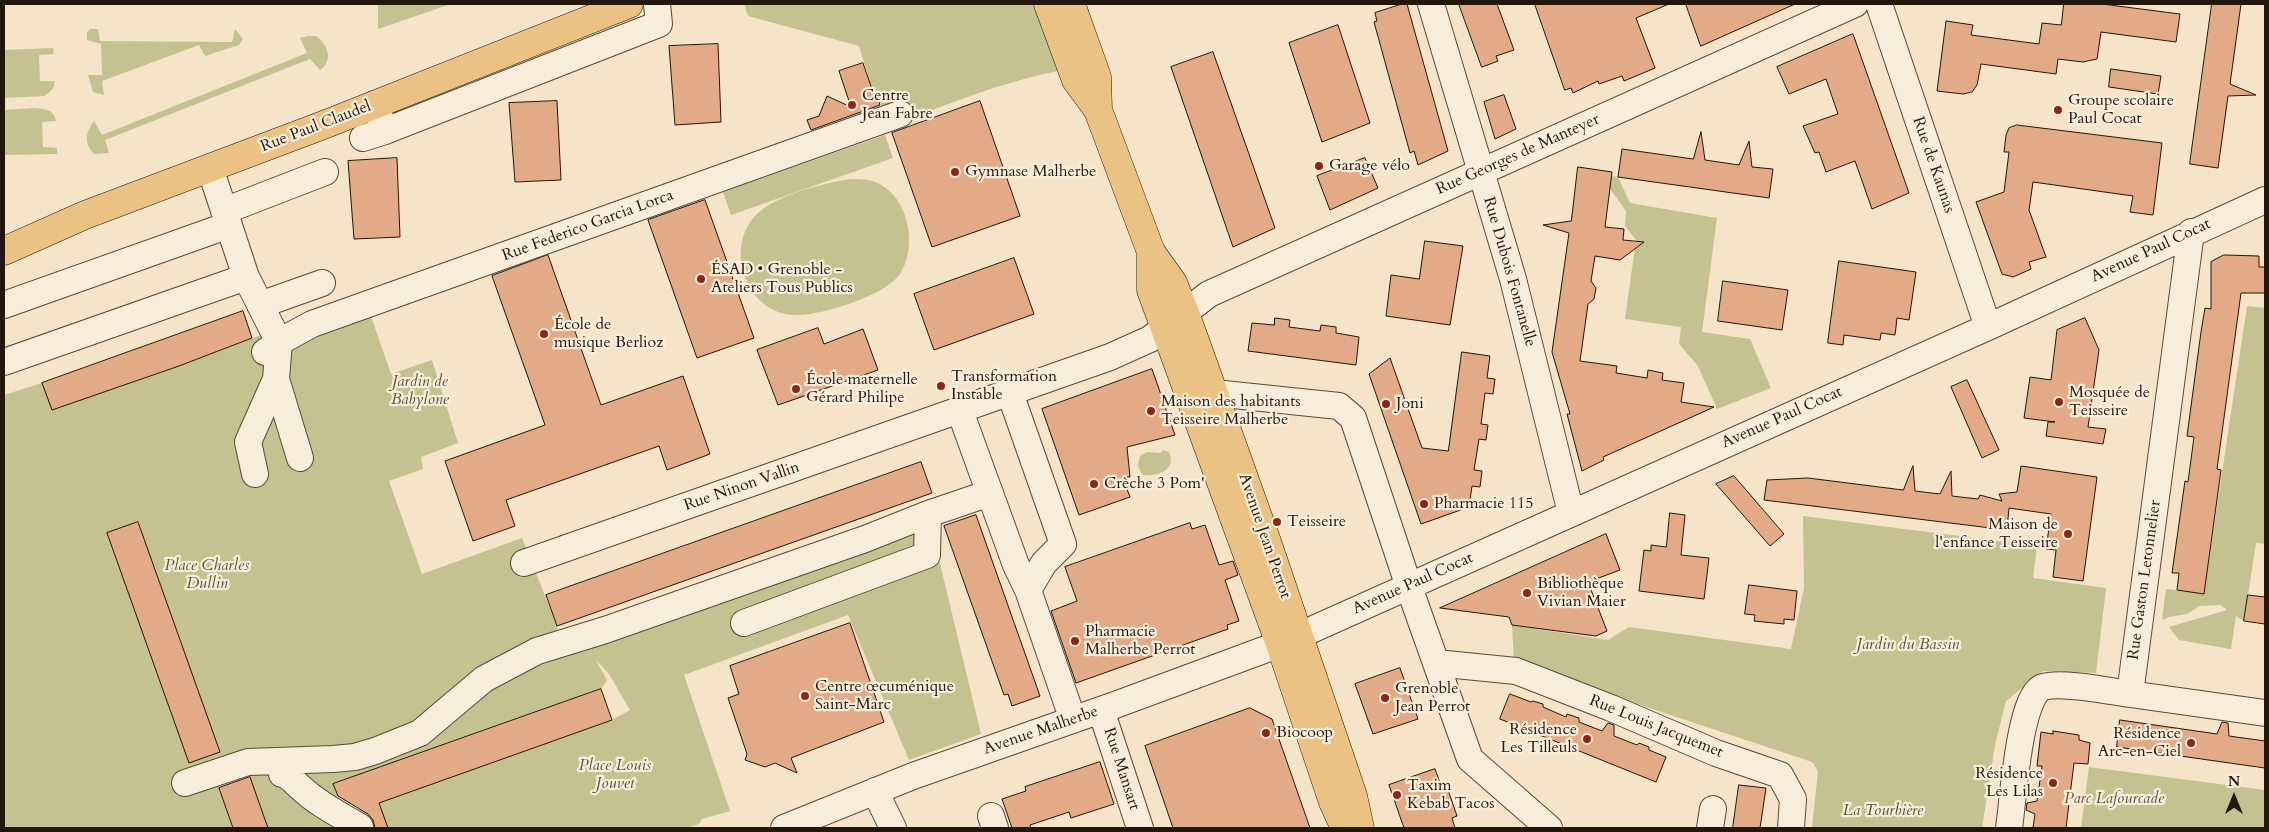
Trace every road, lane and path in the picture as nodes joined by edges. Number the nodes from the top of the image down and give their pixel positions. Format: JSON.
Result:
{"nodes":[{"id":1,"x":628,"y":4,"type":"edge"},
{"id":2,"x":657,"y":4,"type":"edge"},
{"id":3,"x":1048,"y":4,"type":"edge"},
{"id":4,"x":1071,"y":4,"type":"edge"},
{"id":5,"x":1431,"y":4,"type":"edge"},
{"id":6,"x":1855,"y":4,"type":"edge"},
{"id":7,"x":1879,"y":4,"type":"edge"},
{"id":8,"x":375,"y":104,"type":"junction"},
{"id":9,"x":1098,"y":110,"type":"junction"},
{"id":10,"x":900,"y":114,"type":"dead end"},
{"id":11,"x":210,"y":168,"type":"junction"},
{"id":12,"x":325,"y":172,"type":"dead end"},
{"id":13,"x":1480,"y":173,"type":"junction"},
{"id":14,"x":2265,"y":200,"type":"edge"},
{"id":15,"x":226,"y":218,"type":"junction"},
{"id":16,"x":2191,"y":232,"type":"junction"},
{"id":17,"x":4,"y":251,"type":"edge"},
{"id":18,"x":246,"y":277,"type":"junction"},
{"id":19,"x":322,"y":282,"type":"dead end"},
{"id":20,"x":4,"y":305,"type":"edge"},
{"id":21,"x":260,"y":305,"type":"junction"},
{"id":22,"x":1175,"y":320,"type":"junction"},
{"id":23,"x":1988,"y":327,"type":"junction"},
{"id":24,"x":270,"y":349,"type":"junction"},
{"id":25,"x":4,"y":362,"type":"edge"},
{"id":26,"x":276,"y":379,"type":"junction"},
{"id":27,"x":1010,"y":393,"type":"junction"},
{"id":28,"x":1214,"y":393,"type":"junction"},
{"id":29,"x":960,"y":411,"type":"junction"},
{"id":30,"x":300,"y":458,"type":"dead end"},
{"id":31,"x":254,"y":474,"type":"dead end"},
{"id":32,"x":990,"y":493,"type":"junction"},
{"id":33,"x":1570,"y":513,"type":"junction"},
{"id":34,"x":928,"y":514,"type":"junction"},
{"id":35,"x":524,"y":563,"type":"dead end"},
{"id":36,"x":1409,"y":587,"type":"junction"},
{"id":37,"x":1028,"y":590,"type":"junction"},
{"id":38,"x":744,"y":623,"type":"dead end"},
{"id":39,"x":1289,"y":639,"type":"junction"},
{"id":40,"x":1436,"y":663,"type":"junction"},
{"id":41,"x":1477,"y":668,"type":"junction"},
{"id":42,"x":2130,"y":694,"type":"junction"},
{"id":43,"x":1451,"y":709,"type":"junction"},
{"id":44,"x":1101,"y":710,"type":"junction"},
{"id":45,"x":2265,"y":713,"type":"edge"},
{"id":46,"x":1072,"y":720,"type":"junction"},
{"id":47,"x":323,"y":759,"type":"junction"},
{"id":48,"x":282,"y":774,"type":"dead end"},
{"id":49,"x":185,"y":783,"type":"dead end"},
{"id":50,"x":876,"y":792,"type":"junction"},
{"id":51,"x":333,"y":812,"type":"junction"},
{"id":52,"x":360,"y":827,"type":"dead end"},
{"id":53,"x":784,"y":828,"type":"edge"},
{"id":54,"x":893,"y":828,"type":"edge"},
{"id":55,"x":1140,"y":828,"type":"edge"},
{"id":56,"x":1345,"y":828,"type":"edge"},
{"id":57,"x":1360,"y":828,"type":"edge"},
{"id":58,"x":1549,"y":828,"type":"edge"},
{"id":59,"x":1790,"y":828,"type":"edge"},
{"id":60,"x":2009,"y":828,"type":"edge"}],
"edges":[{"from":1,"to":8,"type":"main road","name":"Rue Paul Claudel"},
{"from":2,"to":8,"type":"street"},
{"from":3,"to":9,"type":"main road","name":"Avenue Jean Perrot"},
{"from":4,"to":9,"type":"main road","name":"Avenue Jean Perrot"},
{"from":5,"to":13,"type":"street","name":"Rue Dubois Fontanelle"},
{"from":6,"to":13,"type":"street","name":"Rue Georges de Manteyer"},
{"from":7,"to":23,"type":"street","name":"Rue de Kaunas"},
{"from":8,"to":11,"type":"main road","name":"Rue Paul Claudel"},
{"from":9,"to":22,"type":"main road","name":"Avenue Jean Perrot"},
{"from":10,"to":24,"type":"street","name":"Rue Federico Garcia Lorca"},
{"from":11,"to":15,"type":"street"},
{"from":11,"to":17,"type":"main road","name":"Rue Paul Claudel"},
{"from":12,"to":15,"type":"street"},
{"from":13,"to":22,"type":"street","name":"Rue Georges de Manteyer"},
{"from":13,"to":33,"type":"street","name":"Rue Dubois Fontanelle"},
{"from":14,"to":16,"type":"street","name":"Avenue Paul Cocat"},
{"from":15,"to":18,"type":"street"},
{"from":15,"to":20,"type":"street"},
{"from":16,"to":23,"type":"street","name":"Avenue Paul Cocat"},
{"from":16,"to":42,"type":"street","name":"Rue Gaston Letonnelier"},
{"from":18,"to":21,"type":"street"},
{"from":18,"to":25,"type":"street"},
{"from":19,"to":21,"type":"street"},
{"from":21,"to":24,"type":"street"},
{"from":22,"to":27,"type":"street","name":"Rue Ninon Vallin"},
{"from":22,"to":28,"type":"main road","name":"Avenue Jean Perrot"},
{"from":22,"to":39,"type":"main road","name":"Avenue Jean Perrot"},
{"from":23,"to":33,"type":"street","name":"Avenue Paul Cocat"},
{"from":24,"to":26,"type":"street"},
{"from":26,"to":30,"type":"street"},
{"from":26,"to":31,"type":"street"},
{"from":27,"to":29,"type":"street","name":"Rue Ninon Vallin"},
{"from":27,"to":37,"type":"street"},
{"from":28,"to":36,"type":"street"},
{"from":28,"to":39,"type":"main road","name":"Avenue Jean Perrot"},
{"from":29,"to":32,"type":"street"},
{"from":29,"to":35,"type":"street","name":"Rue Ninon Vallin"},
{"from":32,"to":34,"type":"street"},
{"from":32,"to":37,"type":"street"},
{"from":33,"to":36,"type":"street","name":"Avenue Paul Cocat"},
{"from":34,"to":38,"type":"street"},
{"from":34,"to":47,"type":"street"},
{"from":36,"to":39,"type":"street","name":"Avenue Paul Cocat"},
{"from":36,"to":40,"type":"street"},
{"from":37,"to":46,"type":"street"},
{"from":39,"to":44,"type":"street","name":"Avenue Malherbe"},
{"from":39,"to":56,"type":"main road","name":"Avenue Jean Perrot"},
{"from":39,"to":57,"type":"main road","name":"Avenue Jean Perrot"},
{"from":40,"to":41,"type":"street","name":"Rue Louis Jacquemet"},
{"from":40,"to":43,"type":"street"},
{"from":41,"to":43,"type":"street"},
{"from":41,"to":59,"type":"street","name":"Rue Louis Jacquemet"},
{"from":42,"to":45,"type":"street"},
{"from":42,"to":60,"type":"street"},
{"from":43,"to":58,"type":"street"},
{"from":44,"to":46,"type":"street","name":"Avenue Malherbe"},
{"from":44,"to":55,"type":"street","name":"Rue Mansart"},
{"from":46,"to":50,"type":"street","name":"Avenue Malherbe"},
{"from":47,"to":49,"type":"street"},
{"from":47,"to":51,"type":"street"},
{"from":48,"to":51,"type":"street"},
{"from":50,"to":53,"type":"street","name":"Avenue Malherbe"},
{"from":50,"to":54,"type":"street"},
{"from":51,"to":52,"type":"street"}]}
